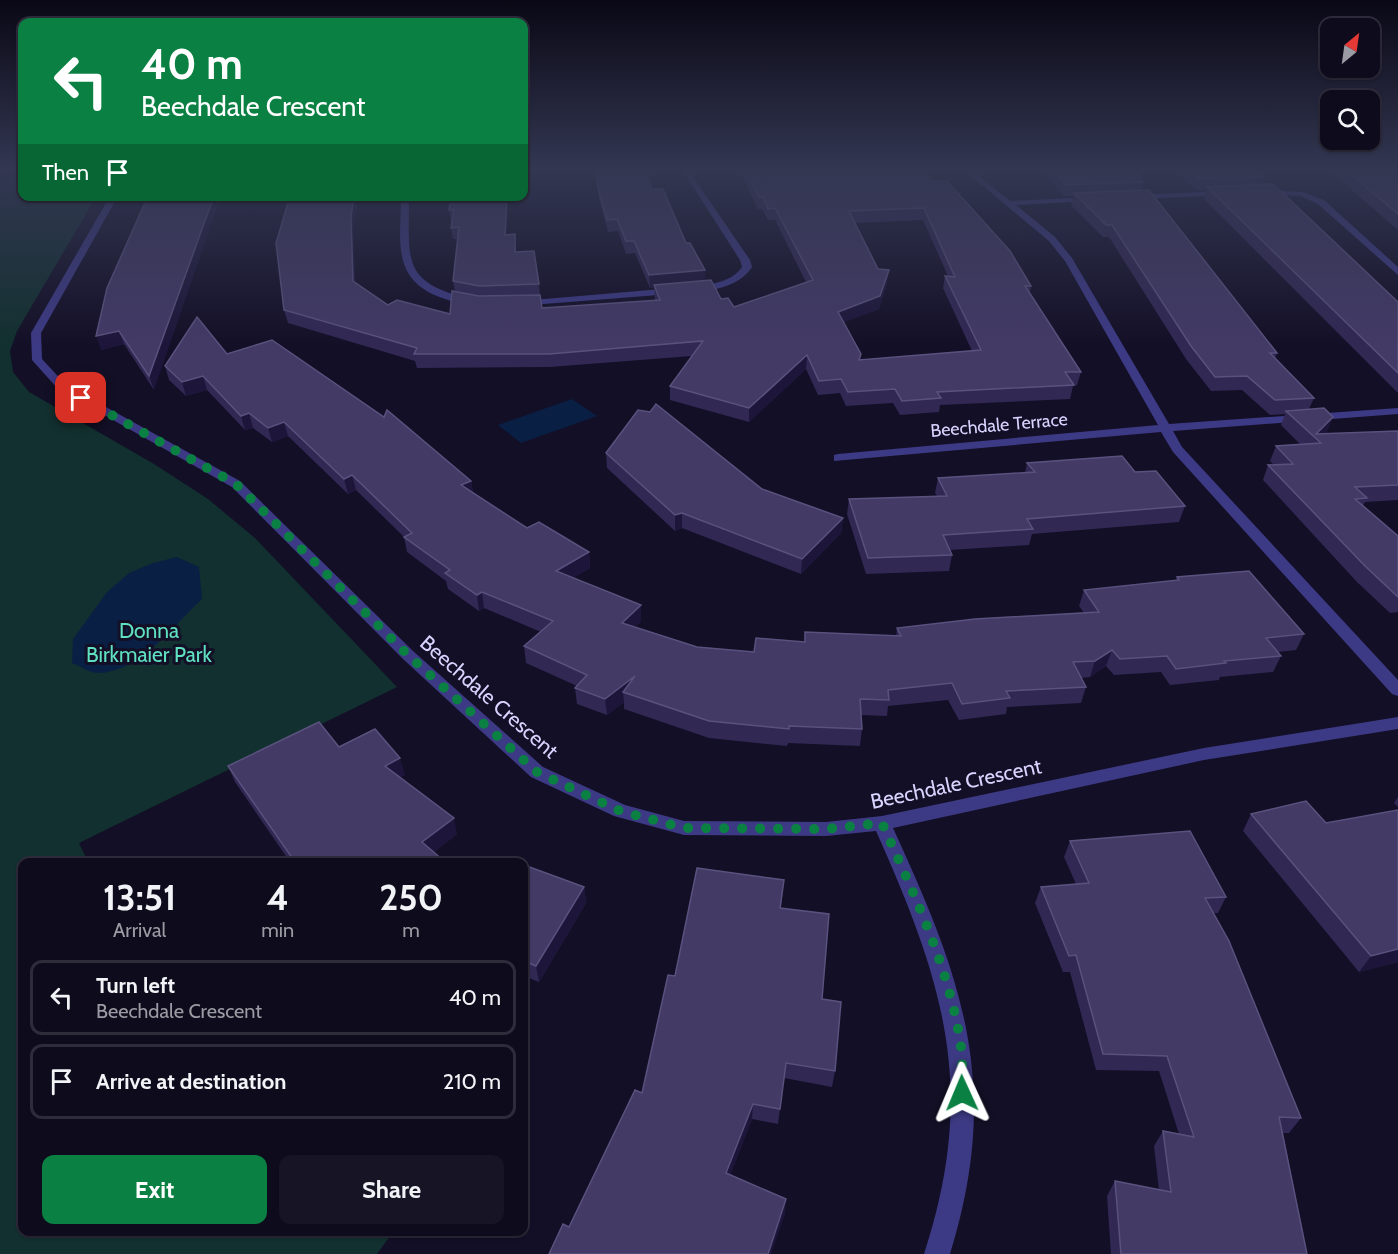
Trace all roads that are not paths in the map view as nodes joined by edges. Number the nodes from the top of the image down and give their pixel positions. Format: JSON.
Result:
{"nodes":[{"id":1,"x":95,"y":230,"type":"edge"},
{"id":2,"x":406,"y":230,"type":"edge"},
{"id":3,"x":725,"y":230,"type":"edge"},
{"id":4,"x":1041,"y":230,"type":"edge"},
{"id":5,"x":1351,"y":230,"type":"edge"},
{"id":6,"x":1398,"y":272,"type":"edge"},
{"id":7,"x":481,"y":304,"type":"edge"},
{"id":8,"x":510,"y":304,"type":"edge"},
{"id":9,"x":1398,"y":411,"type":"edge"},
{"id":10,"x":1164,"y":429,"type":"junction"},
{"id":11,"x":838,"y":458,"type":"dead end"},
{"id":12,"x":1398,"y":690,"type":"edge"},
{"id":13,"x":1398,"y":723,"type":"edge"},
{"id":14,"x":882,"y":823,"type":"junction"},
{"id":15,"x":938,"y":1254,"type":"edge"}],
"edges":[{"from":1,"to":14,"type":"street","name":"Beechdale Crescent"},
{"from":2,"to":7,"type":"street"},
{"from":3,"to":8,"type":"street"},
{"from":4,"to":10,"type":"street"},
{"from":5,"to":6,"type":"street"},
{"from":9,"to":10,"type":"street","name":"Beechdale Terrace"},
{"from":10,"to":11,"type":"street","name":"Beechdale Terrace"},
{"from":10,"to":12,"type":"street"},
{"from":13,"to":14,"type":"street","name":"Beechdale Crescent"},
{"from":14,"to":15,"type":"street"}]}
